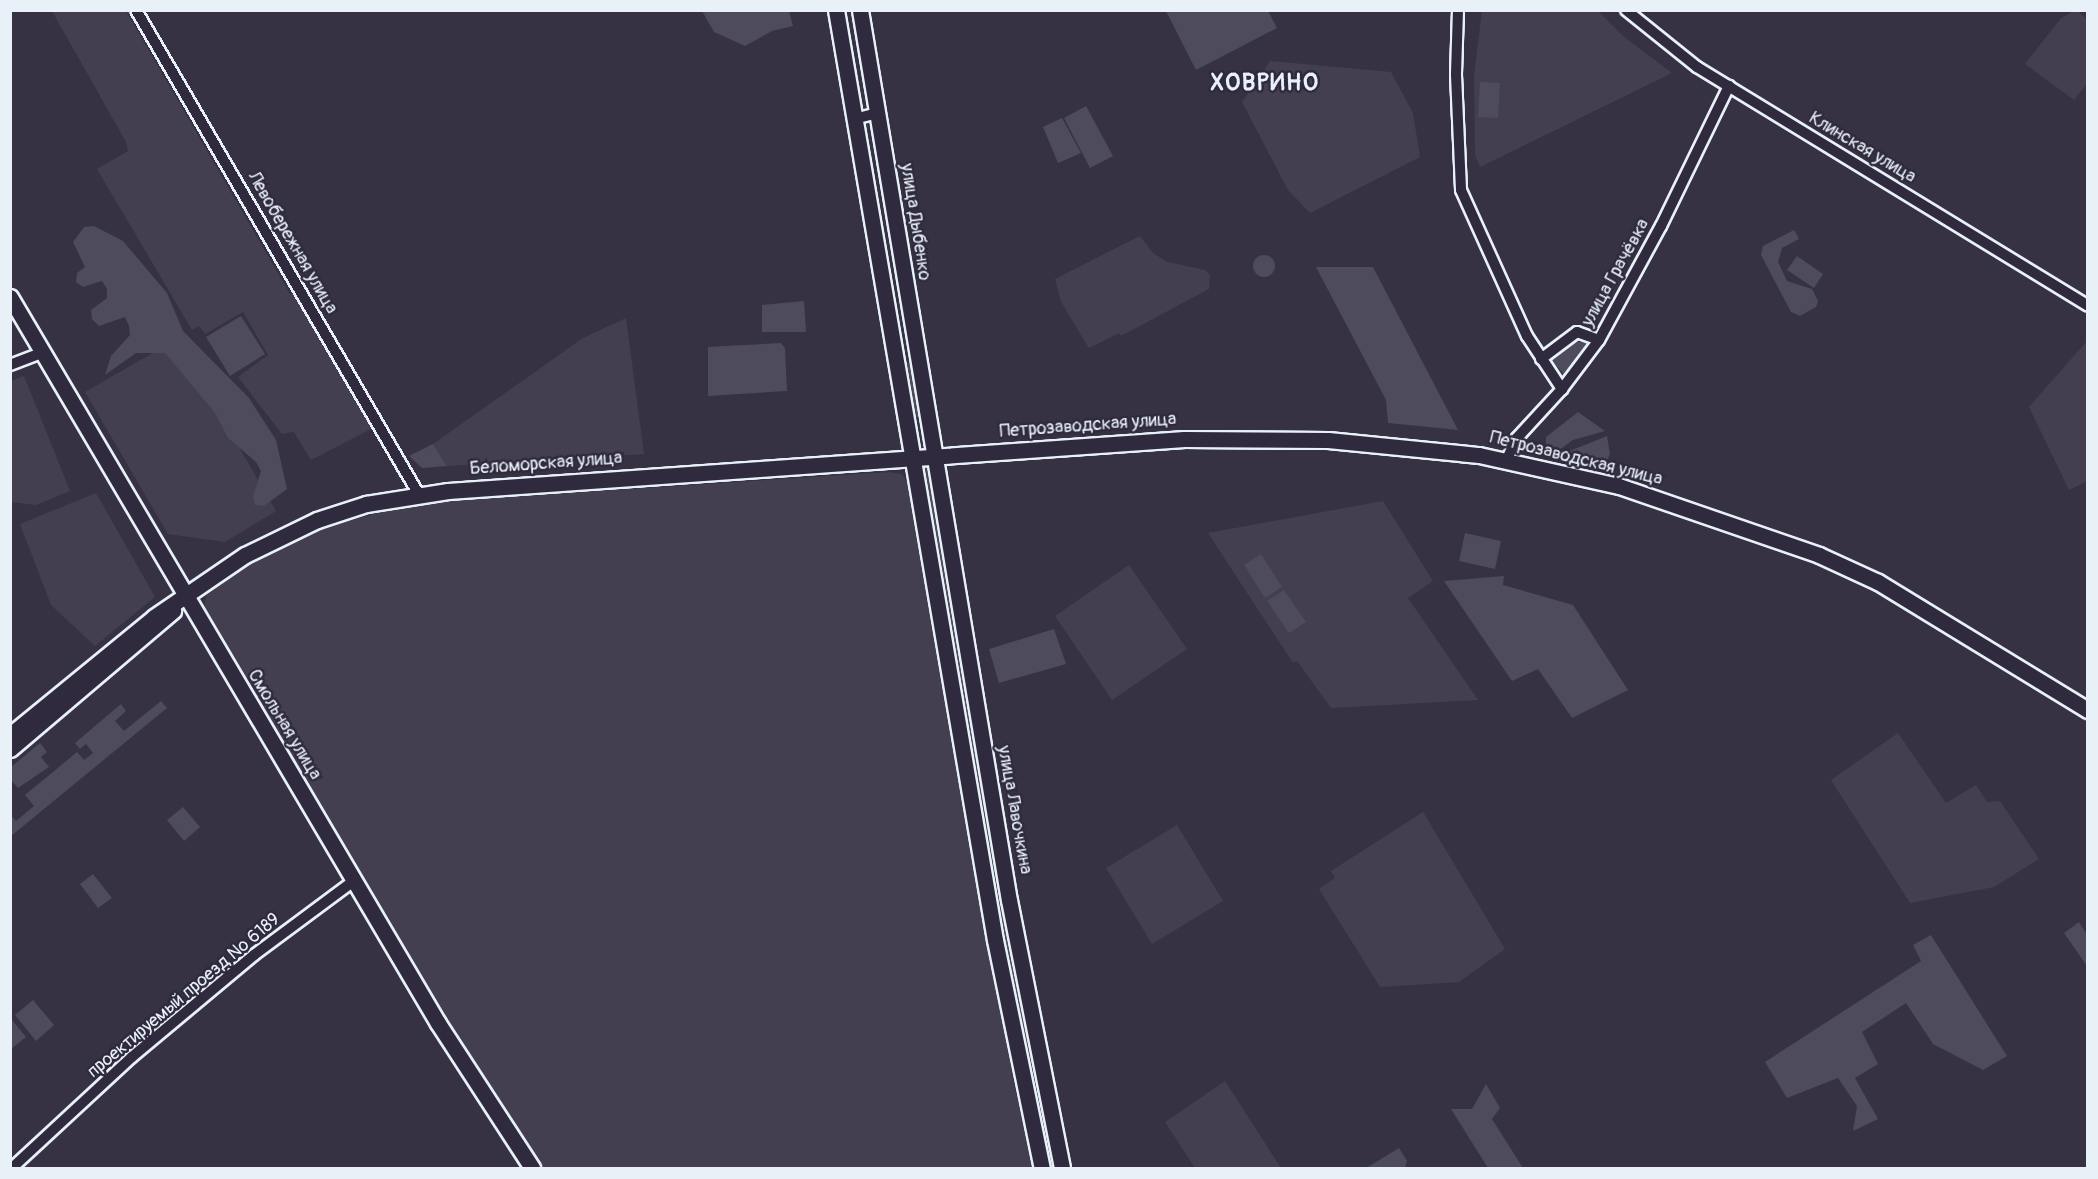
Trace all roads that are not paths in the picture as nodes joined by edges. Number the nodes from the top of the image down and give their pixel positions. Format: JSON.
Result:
{"nodes":[{"id":1,"x":136,"y":10,"type":"edge"},
{"id":2,"x":837,"y":10,"type":"edge"},
{"id":3,"x":860,"y":10,"type":"edge"},
{"id":4,"x":1458,"y":10,"type":"edge"},
{"id":5,"x":1626,"y":10,"type":"edge"},
{"id":6,"x":1729,"y":86,"type":"junction"},
{"id":7,"x":878,"y":113,"type":"junction"},
{"id":8,"x":854,"y":119,"type":"junction"},
{"id":9,"x":10,"y":297,"type":"edge"},
{"id":10,"x":2088,"y":306,"type":"edge"},
{"id":11,"x":914,"y":336,"type":"junction"},
{"id":12,"x":891,"y":340,"type":"junction"},
{"id":13,"x":1599,"y":340,"type":"junction"},
{"id":14,"x":42,"y":352,"type":"junction"},
{"id":15,"x":1541,"y":359,"type":"junction"},
{"id":16,"x":10,"y":365,"type":"edge"},
{"id":17,"x":1562,"y":389,"type":"junction"},
{"id":18,"x":934,"y":456,"type":"junction"},
{"id":19,"x":910,"y":458,"type":"junction"},
{"id":20,"x":1507,"y":459,"type":"junction"},
{"id":21,"x":418,"y":494,"type":"junction"},
{"id":22,"x":186,"y":597,"type":"junction"},
{"id":23,"x":2088,"y":710,"type":"edge"},
{"id":24,"x":10,"y":735,"type":"edge"},
{"id":25,"x":10,"y":749,"type":"edge"},
{"id":26,"x":356,"y":880,"type":"junction"},
{"id":27,"x":1047,"y":1107,"type":"junction"},
{"id":28,"x":1028,"y":1111,"type":"junction"},
{"id":29,"x":1053,"y":1133,"type":"junction"},
{"id":30,"x":1034,"y":1137,"type":"junction"},
{"id":31,"x":12,"y":1168,"type":"edge"},
{"id":32,"x":532,"y":1168,"type":"edge"},
{"id":33,"x":1042,"y":1168,"type":"edge"},
{"id":34,"x":1062,"y":1168,"type":"edge"}],
"edges":[{"from":1,"to":21,"type":"street","name":"Левобережная улица"},
{"from":2,"to":8,"type":"main road"},
{"from":3,"to":7,"type":"main road","name":"улица Дыбенко"},
{"from":4,"to":15,"type":"street"},
{"from":5,"to":6,"type":"street","name":"Клинская улица"},
{"from":6,"to":10,"type":"street","name":"Клинская улица"},
{"from":6,"to":13,"type":"street","name":"улица Грачёвка"},
{"from":7,"to":8,"type":"street"},
{"from":7,"to":11,"type":"main road","name":"улица Дыбенко"},
{"from":8,"to":12,"type":"main road"},
{"from":9,"to":14,"type":"main road","name":"Смольная улица"},
{"from":11,"to":12,"type":"street"},
{"from":11,"to":18,"type":"main road","name":"улица Дыбенко"},
{"from":12,"to":19,"type":"main road"},
{"from":13,"to":15,"type":"street"},
{"from":13,"to":17,"type":"street","name":"улица Грачёвка"},
{"from":14,"to":16,"type":"street"},
{"from":14,"to":22,"type":"main road","name":"Смольная улица"},
{"from":15,"to":17,"type":"street"},
{"from":17,"to":20,"type":"street","name":"улица Грачёвка"},
{"from":18,"to":19,"type":"main road","name":"Беломорская улица"},
{"from":18,"to":20,"type":"main road","name":"Петрозаводская улица"},
{"from":18,"to":27,"type":"main road","name":"улица Лавочкина"},
{"from":19,"to":21,"type":"main road","name":"Беломорская улица"},
{"from":19,"to":28,"type":"main road"},
{"from":20,"to":23,"type":"main road","name":"Петрозаводская улица"},
{"from":21,"to":22,"type":"main road","name":"Беломорская улица"},
{"from":22,"to":24,"type":"main road","name":"Беломорская улица"},
{"from":22,"to":25,"type":"main road","name":"Беломорская улица"},
{"from":22,"to":26,"type":"main road","name":"Смольная улица"},
{"from":26,"to":31,"type":"street","name":"проектируемый проезд № 6189"},
{"from":26,"to":32,"type":"main road","name":"Смольная улица"},
{"from":27,"to":28,"type":"main road"},
{"from":27,"to":29,"type":"main road","name":"улица Лавочкина"},
{"from":28,"to":30,"type":"main road"},
{"from":29,"to":30,"type":"main road"},
{"from":29,"to":34,"type":"main road","name":"улица Лавочкина"},
{"from":30,"to":33,"type":"main road"}]}
